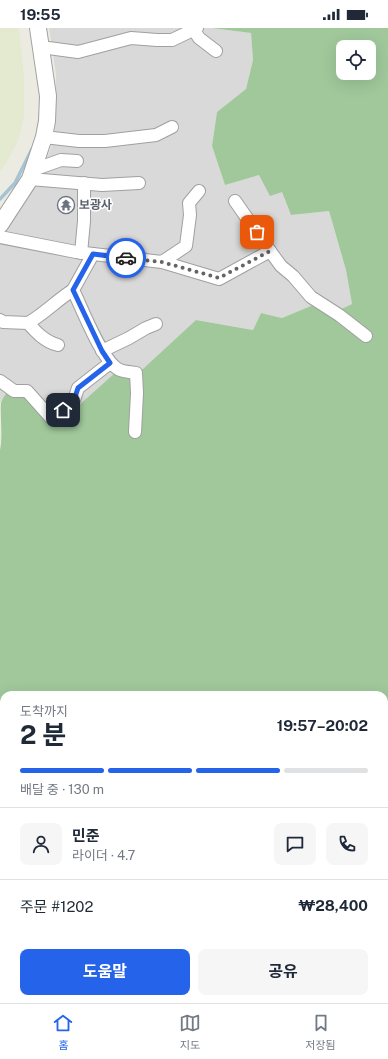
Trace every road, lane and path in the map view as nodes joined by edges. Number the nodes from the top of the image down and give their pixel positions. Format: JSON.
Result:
{"nodes":[{"id":1,"x":38,"y":28,"type":"edge"},
{"id":2,"x":195,"y":29,"type":"edge"},
{"id":3,"x":133,"y":33,"type":"edge"},
{"id":4,"x":41,"y":47,"type":"junction"},
{"id":5,"x":216,"y":51,"type":"dead end"},
{"id":6,"x":172,"y":127,"type":"dead end"},
{"id":7,"x":44,"y":137,"type":"junction"},
{"id":8,"x":77,"y":161,"type":"dead end"},
{"id":9,"x":31,"y":174,"type":"junction"},
{"id":10,"x":139,"y":183,"type":"dead end"},
{"id":11,"x":84,"y":184,"type":"junction"},
{"id":12,"x":199,"y":191,"type":"dead end"},
{"id":13,"x":235,"y":201,"type":"dead end"},
{"id":14,"x":0,"y":227,"type":"edge"},
{"id":15,"x":270,"y":251,"type":"junction"},
{"id":16,"x":81,"y":253,"type":"junction"},
{"id":17,"x":93,"y":254,"type":"junction"},
{"id":18,"x":162,"y":262,"type":"junction"},
{"id":19,"x":73,"y":290,"type":"junction"},
{"id":20,"x":0,"y":320,"type":"edge"},
{"id":21,"x":28,"y":322,"type":"junction"},
{"id":22,"x":156,"y":324,"type":"dead end"},
{"id":23,"x":366,"y":336,"type":"dead end"},
{"id":24,"x":58,"y":345,"type":"dead end"},
{"id":25,"x":102,"y":351,"type":"junction"},
{"id":26,"x":112,"y":364,"type":"junction"},
{"id":27,"x":0,"y":381,"type":"edge"},
{"id":28,"x":135,"y":432,"type":"dead end"}],
"edges":[{"from":1,"to":4,"type":"street"},
{"from":2,"to":3,"type":"street"},
{"from":2,"to":5,"type":"street"},
{"from":3,"to":4,"type":"street"},
{"from":4,"to":7,"type":"street"},
{"from":6,"to":7,"type":"street"},
{"from":7,"to":9,"type":"street"},
{"from":8,"to":9,"type":"street"},
{"from":9,"to":11,"type":"street"},
{"from":9,"to":14,"type":"street"},
{"from":10,"to":11,"type":"street"},
{"from":11,"to":16,"type":"street"},
{"from":12,"to":18,"type":"street"},
{"from":13,"to":15,"type":"street"},
{"from":14,"to":16,"type":"street"},
{"from":15,"to":18,"type":"street"},
{"from":15,"to":23,"type":"street"},
{"from":16,"to":17,"type":"street"},
{"from":17,"to":18,"type":"street"},
{"from":17,"to":19,"type":"street"},
{"from":19,"to":21,"type":"street"},
{"from":19,"to":25,"type":"street"},
{"from":20,"to":21,"type":"street"},
{"from":21,"to":24,"type":"street"},
{"from":22,"to":25,"type":"street"},
{"from":25,"to":26,"type":"street"},
{"from":26,"to":27,"type":"street"},
{"from":26,"to":28,"type":"street"}]}
